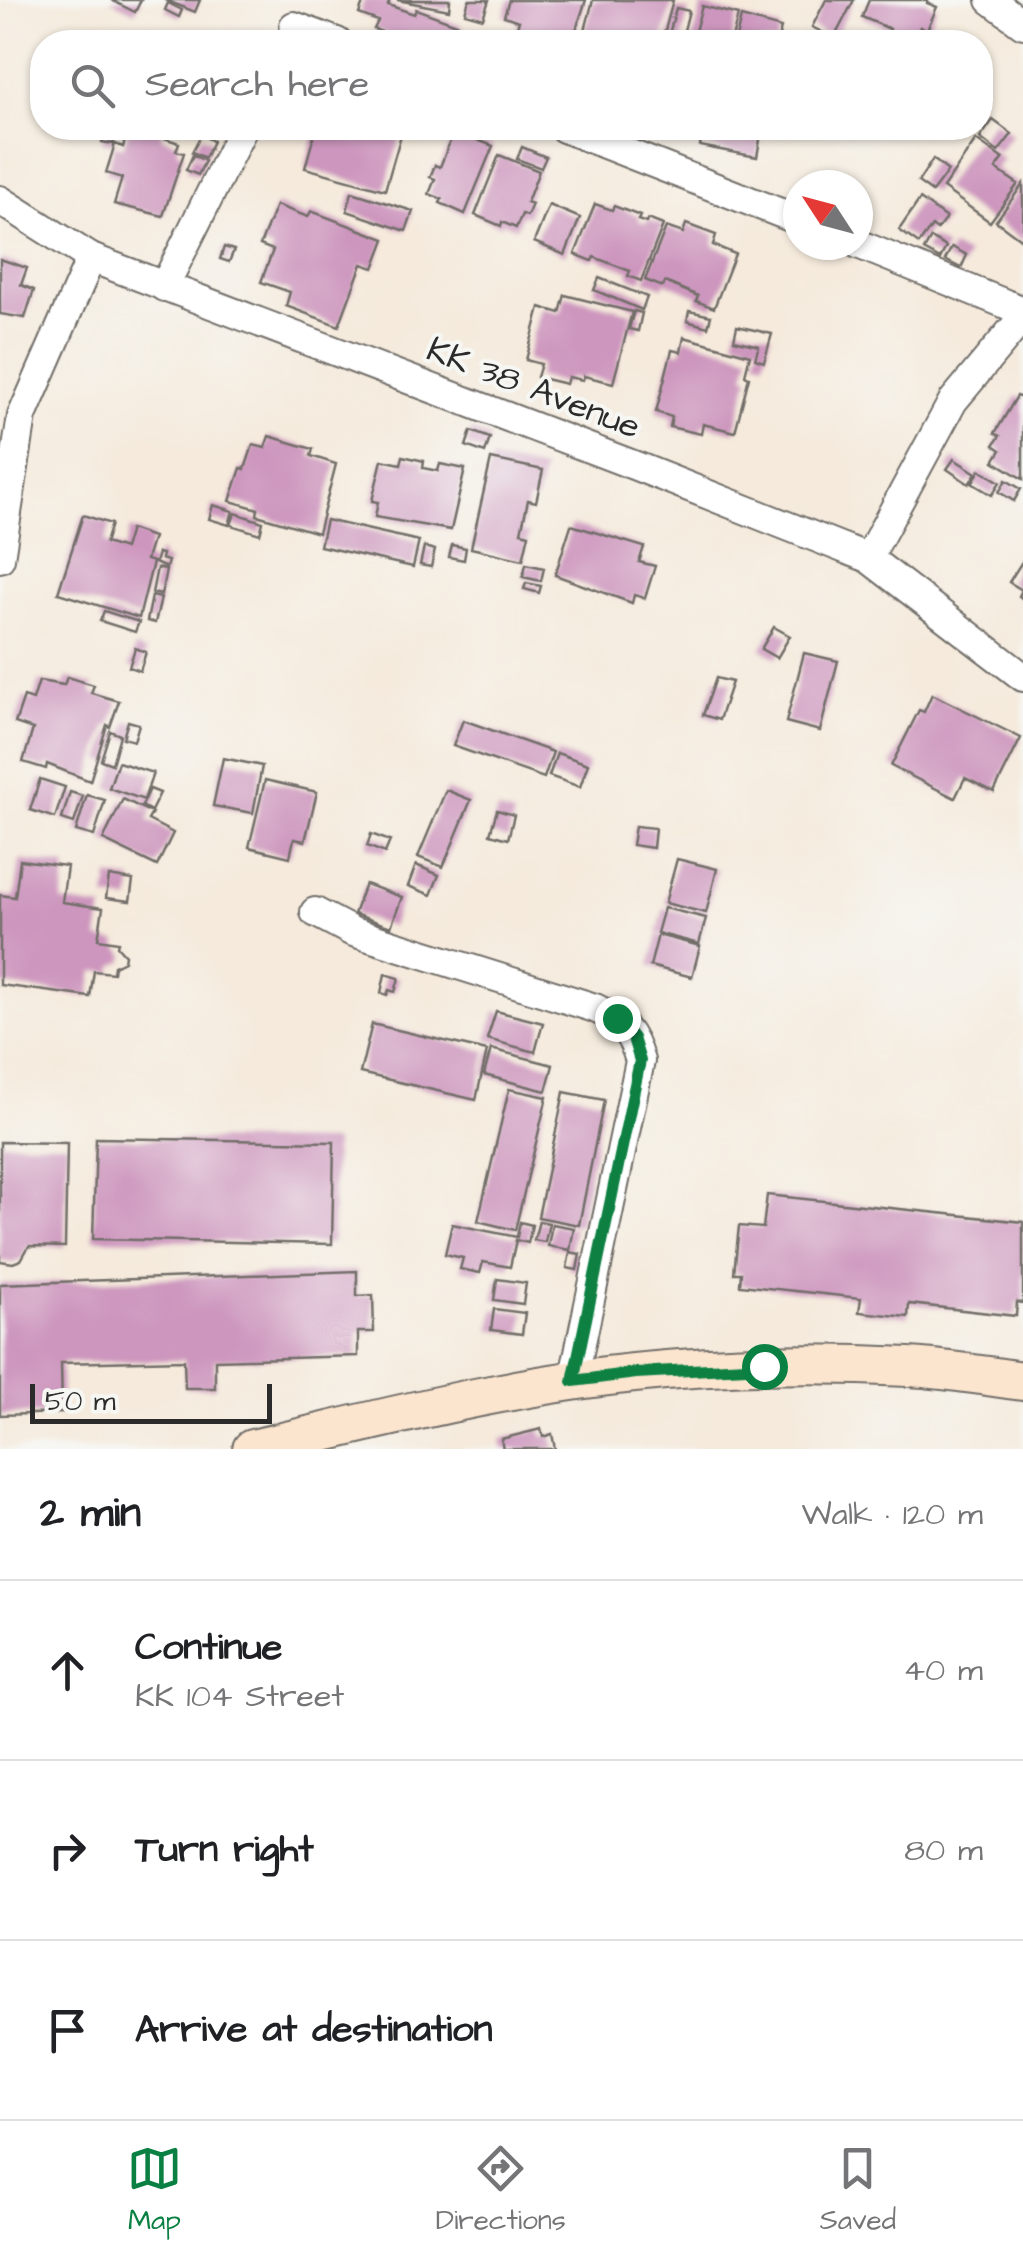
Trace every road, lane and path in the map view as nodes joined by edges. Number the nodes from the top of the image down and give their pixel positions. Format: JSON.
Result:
{"nodes":[{"id":1,"x":237,"y":140,"type":"edge"},
{"id":2,"x":595,"y":140,"type":"edge"},
{"id":3,"x":0,"y":200,"type":"edge"},
{"id":4,"x":783,"y":214,"type":"edge"},
{"id":5,"x":873,"y":250,"type":"edge"},
{"id":6,"x":90,"y":258,"type":"junction"},
{"id":7,"x":164,"y":287,"type":"junction"},
{"id":8,"x":1023,"y":314,"type":"edge"},
{"id":9,"x":0,"y":558,"type":"edge"},
{"id":10,"x":868,"y":558,"type":"junction"},
{"id":11,"x":1023,"y":677,"type":"edge"},
{"id":12,"x":315,"y":912,"type":"dead end"},
{"id":13,"x":573,"y":1381,"type":"junction"},
{"id":14,"x":1023,"y":1381,"type":"edge"},
{"id":15,"x":252,"y":1449,"type":"edge"}],
"edges":[{"from":1,"to":7,"type":"street"},
{"from":2,"to":4,"type":"street"},
{"from":3,"to":6,"type":"street","name":"KK 38 Avenue"},
{"from":5,"to":8,"type":"street"},
{"from":6,"to":7,"type":"street","name":"KK 38 Avenue"},
{"from":6,"to":9,"type":"street"},
{"from":7,"to":10,"type":"street","name":"KK 38 Avenue"},
{"from":8,"to":10,"type":"street"},
{"from":10,"to":11,"type":"street","name":"KK 38 Avenue"},
{"from":12,"to":13,"type":"street"},
{"from":13,"to":14,"type":"street"},
{"from":13,"to":15,"type":"street"}]}
